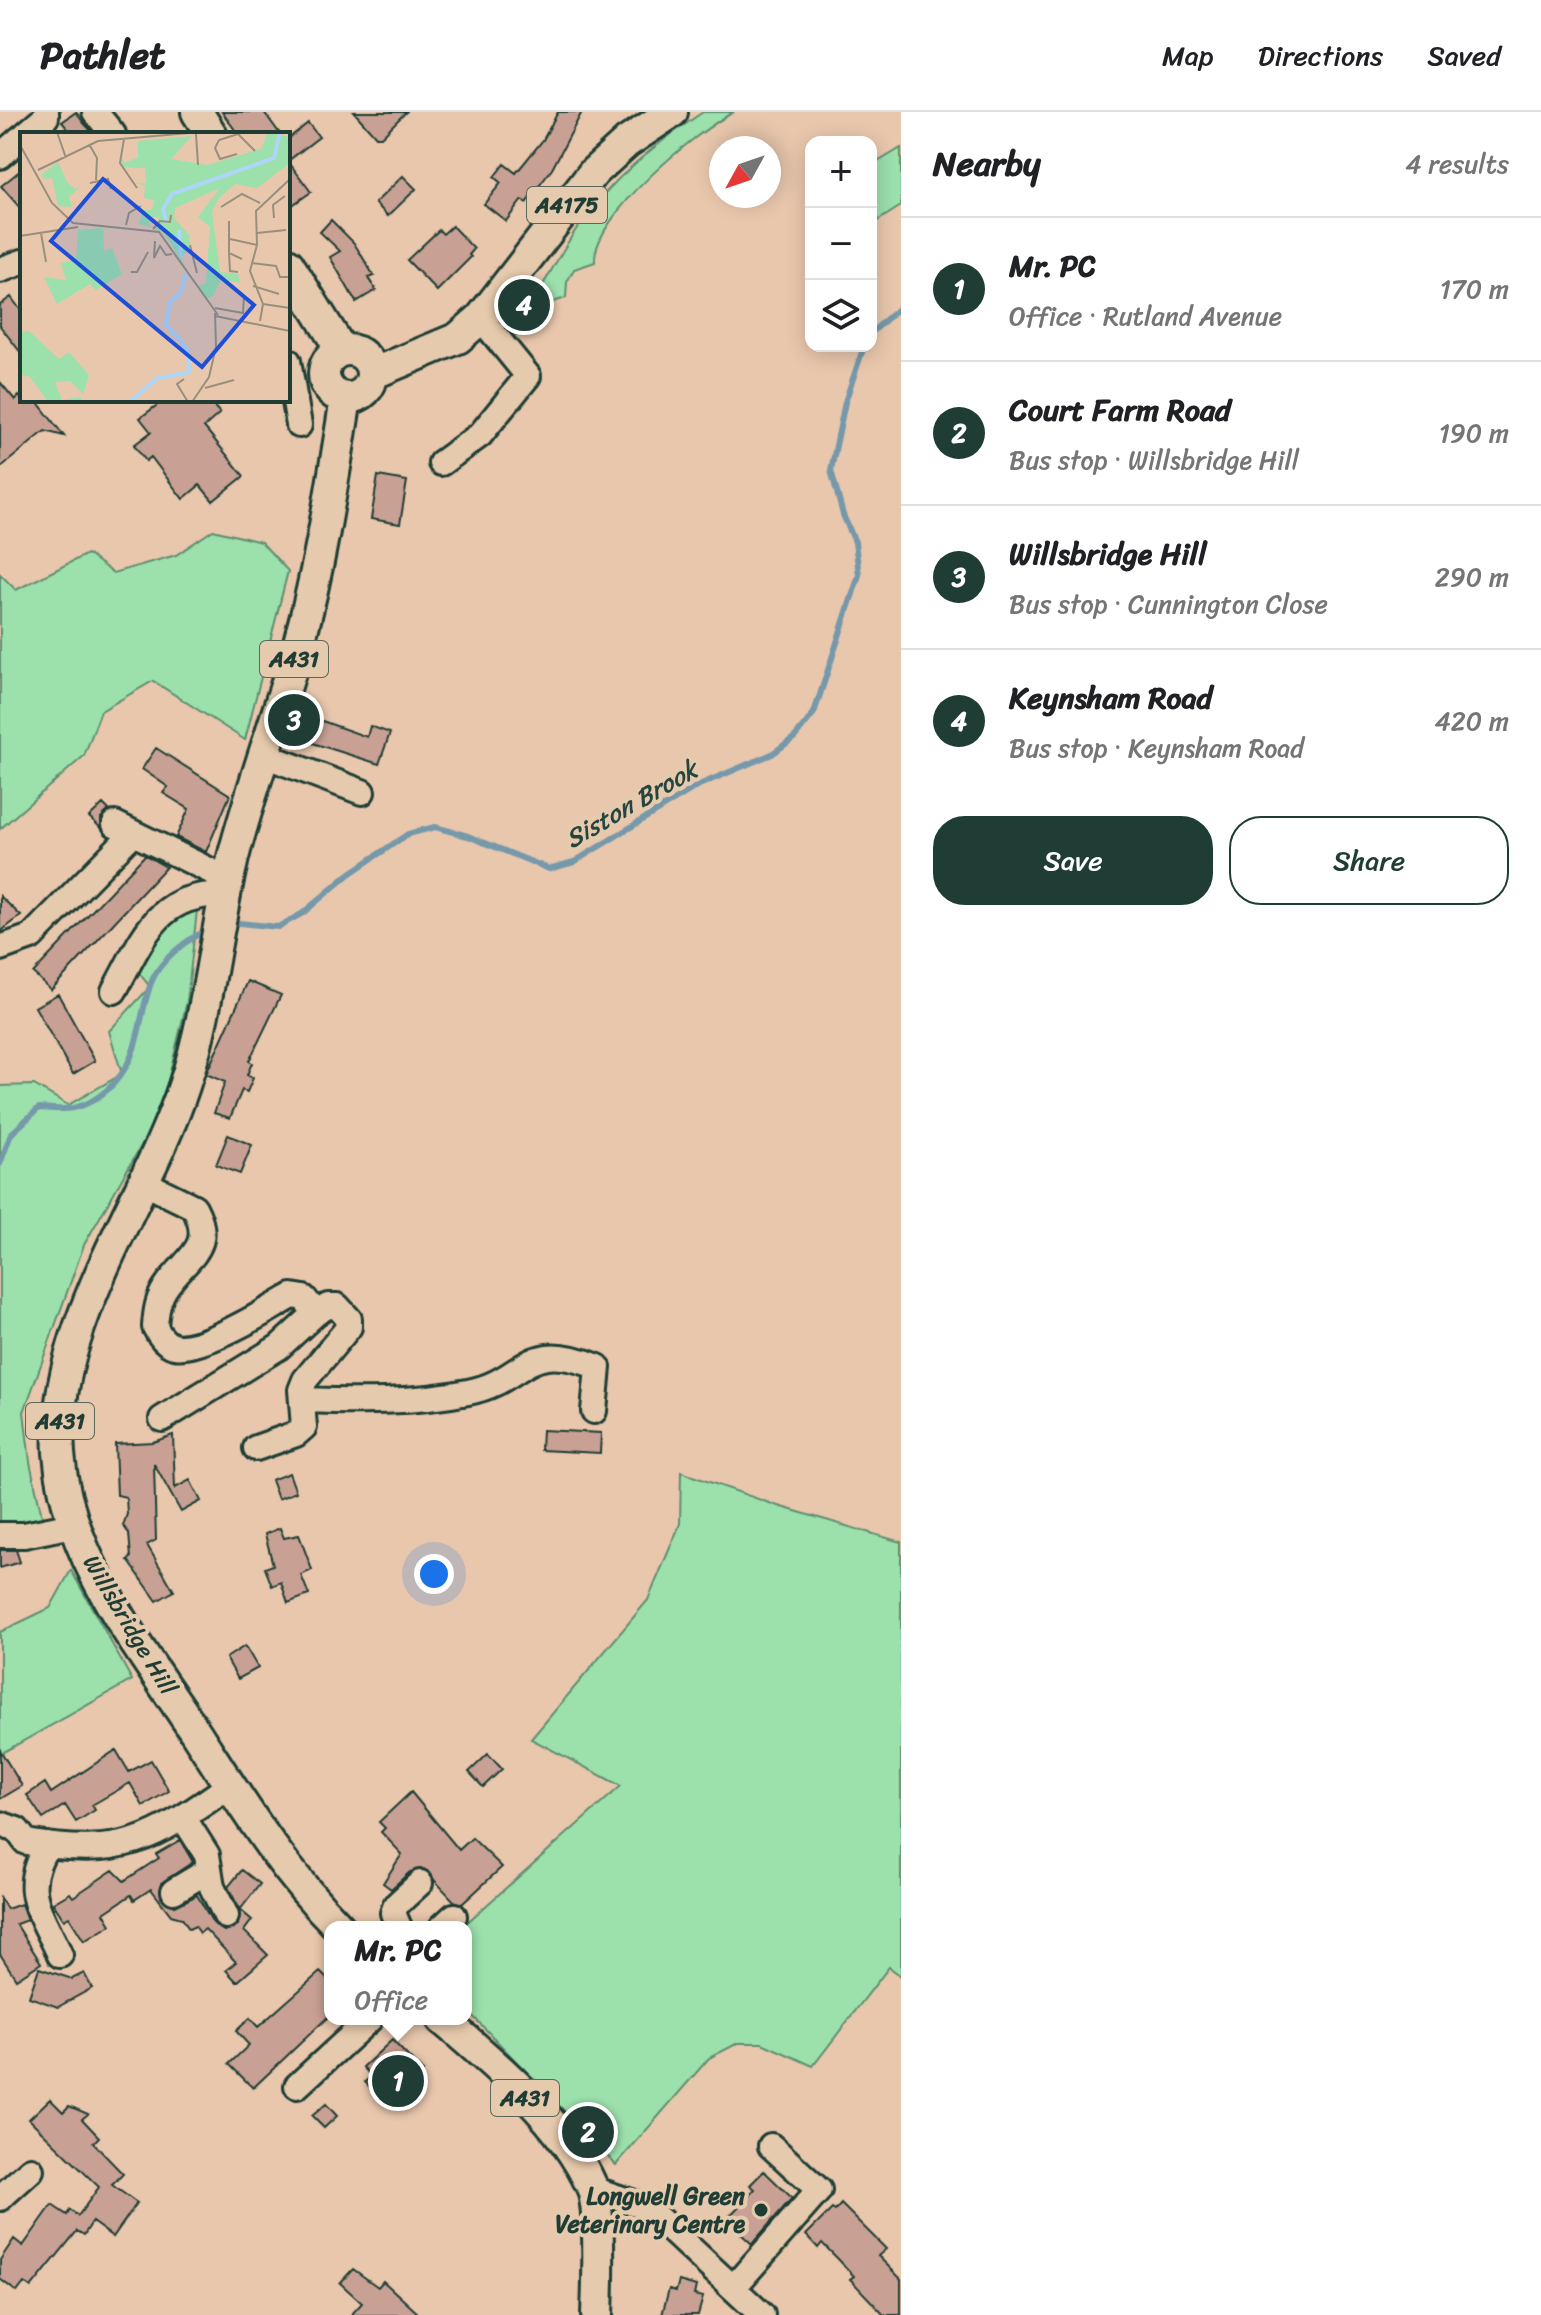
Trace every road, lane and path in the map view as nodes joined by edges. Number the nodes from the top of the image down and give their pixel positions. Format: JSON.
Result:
{"nodes":[{"id":1,"x":46,"y":112,"type":"edge"},
{"id":2,"x":95,"y":112,"type":"edge"},
{"id":3,"x":197,"y":112,"type":"edge"},
{"id":4,"x":672,"y":112,"type":"edge"},
{"id":5,"x":29,"y":132,"type":"edge"},
{"id":6,"x":111,"y":132,"type":"edge"},
{"id":7,"x":210,"y":132,"type":"edge"},
{"id":8,"x":20,"y":139,"type":"edge"},
{"id":9,"x":0,"y":156,"type":"edge"},
{"id":10,"x":20,"y":263,"type":"edge"},
{"id":11,"x":290,"y":267,"type":"edge"},
{"id":12,"x":0,"y":270,"type":"edge"},
{"id":13,"x":481,"y":318,"type":"junction"},
{"id":14,"x":342,"y":351,"type":"junction"},
{"id":15,"x":372,"y":374,"type":"junction"},
{"id":16,"x":292,"y":396,"type":"edge"},
{"id":17,"x":346,"y":398,"type":"junction"},
{"id":18,"x":299,"y":425,"type":"dead end"},
{"id":19,"x":441,"y":463,"type":"dead end"},
{"id":20,"x":264,"y":755,"type":"junction"},
{"id":21,"x":362,"y":792,"type":"dead end"},
{"id":22,"x":226,"y":897,"type":"junction"},
{"id":23,"x":0,"y":948,"type":"edge"},
{"id":24,"x":114,"y":991,"type":"dead end"},
{"id":25,"x":145,"y":1183,"type":"junction"},
{"id":26,"x":316,"y":1313,"type":"junction"},
{"id":27,"x":303,"y":1400,"type":"junction"},
{"id":28,"x":594,"y":1411,"type":"dead end"},
{"id":29,"x":162,"y":1419,"type":"dead end"},
{"id":30,"x":256,"y":1448,"type":"dead end"},
{"id":31,"x":73,"y":1525,"type":"junction"},
{"id":32,"x":0,"y":1535,"type":"edge"},
{"id":33,"x":230,"y":1785,"type":"junction"},
{"id":34,"x":183,"y":1817,"type":"junction"},
{"id":35,"x":0,"y":1824,"type":"edge"},
{"id":36,"x":44,"y":1851,"type":"junction"},
{"id":37,"x":209,"y":1870,"type":"junction"},
{"id":38,"x":420,"y":1883,"type":"dead end"},
{"id":39,"x":174,"y":1891,"type":"dead end"},
{"id":40,"x":226,"y":1916,"type":"dead end"},
{"id":41,"x":333,"y":1921,"type":"edge"},
{"id":42,"x":396,"y":1921,"type":"edge"},
{"id":43,"x":60,"y":1955,"type":"dead end"},
{"id":44,"x":363,"y":2025,"type":"edge"},
{"id":45,"x":448,"y":2025,"type":"edge"},
{"id":46,"x":297,"y":2086,"type":"dead end"},
{"id":47,"x":771,"y":2146,"type":"dead end"},
{"id":48,"x":31,"y":2170,"type":"dead end"},
{"id":49,"x":3,"y":2188,"type":"edge"},
{"id":50,"x":593,"y":2189,"type":"junction"},
{"id":51,"x":733,"y":2288,"type":"junction"},
{"id":52,"x":597,"y":2315,"type":"edge"},
{"id":53,"x":762,"y":2315,"type":"edge"}],
"edges":[{"from":1,"to":5,"type":"street"},
{"from":2,"to":6,"type":"street"},
{"from":3,"to":7,"type":"main road"},
{"from":4,"to":13,"type":"main road","number":"A4175"},
{"from":8,"to":9,"type":"street"},
{"from":10,"to":12,"type":"street"},
{"from":11,"to":14,"type":"main road"},
{"from":13,"to":15,"type":"main road","number":"A4175"},
{"from":13,"to":19,"type":"street"},
{"from":14,"to":15,"type":"main road"},
{"from":14,"to":17,"type":"main road"},
{"from":15,"to":17,"type":"main road"},
{"from":16,"to":18,"type":"street"},
{"from":17,"to":20,"type":"main road","number":"A431"},
{"from":20,"to":21,"type":"street"},
{"from":20,"to":22,"type":"main road","number":"A431"},
{"from":22,"to":23,"type":"street"},
{"from":22,"to":24,"type":"street"},
{"from":22,"to":25,"type":"main road","name":"Willsbridge Hill","number":"A431"},
{"from":25,"to":26,"type":"street"},
{"from":25,"to":31,"type":"main road","name":"Willsbridge Hill","number":"A431"},
{"from":26,"to":27,"type":"street"},
{"from":26,"to":29,"type":"street"},
{"from":27,"to":28,"type":"street"},
{"from":27,"to":30,"type":"street"},
{"from":31,"to":32,"type":"street"},
{"from":31,"to":33,"type":"main road","name":"Willsbridge Hill","number":"A431"},
{"from":33,"to":34,"type":"street"},
{"from":33,"to":41,"type":"main road","name":"Willsbridge Hill","number":"A431"},
{"from":34,"to":36,"type":"street"},
{"from":34,"to":37,"type":"street"},
{"from":35,"to":36,"type":"street"},
{"from":36,"to":43,"type":"street"},
{"from":37,"to":39,"type":"street"},
{"from":37,"to":40,"type":"street"},
{"from":38,"to":42,"type":"street"},
{"from":44,"to":46,"type":"street"},
{"from":45,"to":50,"type":"main road","number":"A431"},
{"from":47,"to":51,"type":"street"},
{"from":48,"to":49,"type":"street"},
{"from":50,"to":51,"type":"street"},
{"from":50,"to":52,"type":"main road"},
{"from":51,"to":53,"type":"street"}]}
